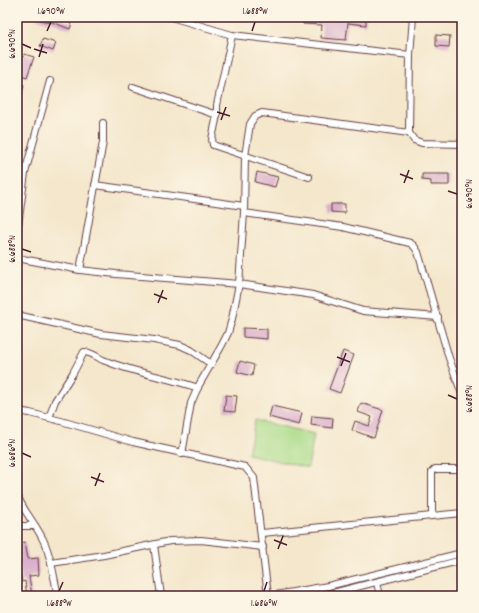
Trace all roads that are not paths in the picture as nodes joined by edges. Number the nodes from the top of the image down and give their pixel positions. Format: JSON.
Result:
{"nodes":[{"id":1,"x":171,"y":17,"type":"edge"},
{"id":2,"x":413,"y":17,"type":"edge"},
{"id":3,"x":232,"y":35,"type":"junction"},
{"id":4,"x":410,"y":55,"type":"junction"},
{"id":5,"x":50,"y":81,"type":"dead end"},
{"id":6,"x":132,"y":87,"type":"dead end"},
{"id":7,"x":217,"y":115,"type":"junction"},
{"id":8,"x":103,"y":123,"type":"dead end"},
{"id":9,"x":409,"y":132,"type":"junction"},
{"id":10,"x":462,"y":144,"type":"edge"},
{"id":11,"x":245,"y":156,"type":"junction"},
{"id":12,"x":309,"y":177,"type":"dead end"},
{"id":13,"x":95,"y":185,"type":"junction"},
{"id":14,"x":244,"y":206,"type":"junction"},
{"id":15,"x":244,"y":213,"type":"junction"},
{"id":16,"x":17,"y":233,"type":"edge"},
{"id":17,"x":17,"y":258,"type":"edge"},
{"id":18,"x":80,"y":270,"type":"junction"},
{"id":19,"x":239,"y":284,"type":"junction"},
{"id":20,"x":17,"y":315,"type":"edge"},
{"id":21,"x":438,"y":317,"type":"junction"},
{"id":22,"x":211,"y":364,"type":"junction"},
{"id":23,"x":198,"y":388,"type":"junction"},
{"id":24,"x":462,"y":394,"type":"edge"},
{"id":25,"x":17,"y":411,"type":"edge"},
{"id":26,"x":49,"y":418,"type":"junction"},
{"id":27,"x":182,"y":454,"type":"junction"},
{"id":28,"x":462,"y":469,"type":"edge"},
{"id":29,"x":17,"y":495,"type":"edge"},
{"id":30,"x":462,"y":513,"type":"edge"},
{"id":31,"x":432,"y":516,"type":"junction"},
{"id":32,"x":17,"y":526,"type":"edge"},
{"id":33,"x":35,"y":526,"type":"junction"},
{"id":34,"x":262,"y":533,"type":"junction"},
{"id":35,"x":154,"y":545,"type":"junction"},
{"id":36,"x":263,"y":548,"type":"junction"},
{"id":37,"x":460,"y":553,"type":"edge"},
{"id":38,"x":461,"y":561,"type":"edge"},
{"id":39,"x":51,"y":563,"type":"junction"},
{"id":40,"x":377,"y":582,"type":"junction"},
{"id":41,"x":58,"y":596,"type":"edge"},
{"id":42,"x":161,"y":596,"type":"edge"},
{"id":43,"x":269,"y":596,"type":"edge"},
{"id":44,"x":321,"y":596,"type":"edge"},
{"id":45,"x":380,"y":596,"type":"edge"}],
"edges":[{"from":1,"to":3,"type":"street"},
{"from":2,"to":4,"type":"street"},
{"from":3,"to":4,"type":"street"},
{"from":3,"to":7,"type":"street"},
{"from":4,"to":9,"type":"street"},
{"from":5,"to":16,"type":"street"},
{"from":6,"to":7,"type":"street"},
{"from":7,"to":11,"type":"street"},
{"from":8,"to":13,"type":"street"},
{"from":9,"to":10,"type":"street"},
{"from":9,"to":11,"type":"street"},
{"from":11,"to":12,"type":"street"},
{"from":11,"to":14,"type":"street"},
{"from":13,"to":14,"type":"street"},
{"from":13,"to":18,"type":"street"},
{"from":14,"to":15,"type":"street"},
{"from":15,"to":19,"type":"street"},
{"from":15,"to":21,"type":"street"},
{"from":17,"to":18,"type":"street"},
{"from":18,"to":19,"type":"street"},
{"from":19,"to":21,"type":"street"},
{"from":19,"to":22,"type":"street"},
{"from":20,"to":22,"type":"street"},
{"from":21,"to":24,"type":"street"},
{"from":22,"to":23,"type":"street"},
{"from":23,"to":26,"type":"street"},
{"from":23,"to":27,"type":"street"},
{"from":25,"to":26,"type":"street"},
{"from":26,"to":27,"type":"street"},
{"from":27,"to":34,"type":"street"},
{"from":28,"to":31,"type":"street"},
{"from":29,"to":33,"type":"street"},
{"from":30,"to":31,"type":"street"},
{"from":31,"to":34,"type":"street"},
{"from":32,"to":33,"type":"street"},
{"from":33,"to":39,"type":"street"},
{"from":34,"to":36,"type":"street"},
{"from":35,"to":36,"type":"street"},
{"from":35,"to":39,"type":"street"},
{"from":35,"to":42,"type":"street"},
{"from":36,"to":43,"type":"street"},
{"from":37,"to":38,"type":"street"},
{"from":37,"to":43,"type":"street"},
{"from":38,"to":40,"type":"street"},
{"from":39,"to":41,"type":"street"},
{"from":40,"to":44,"type":"street"},
{"from":40,"to":45,"type":"street"}]}
